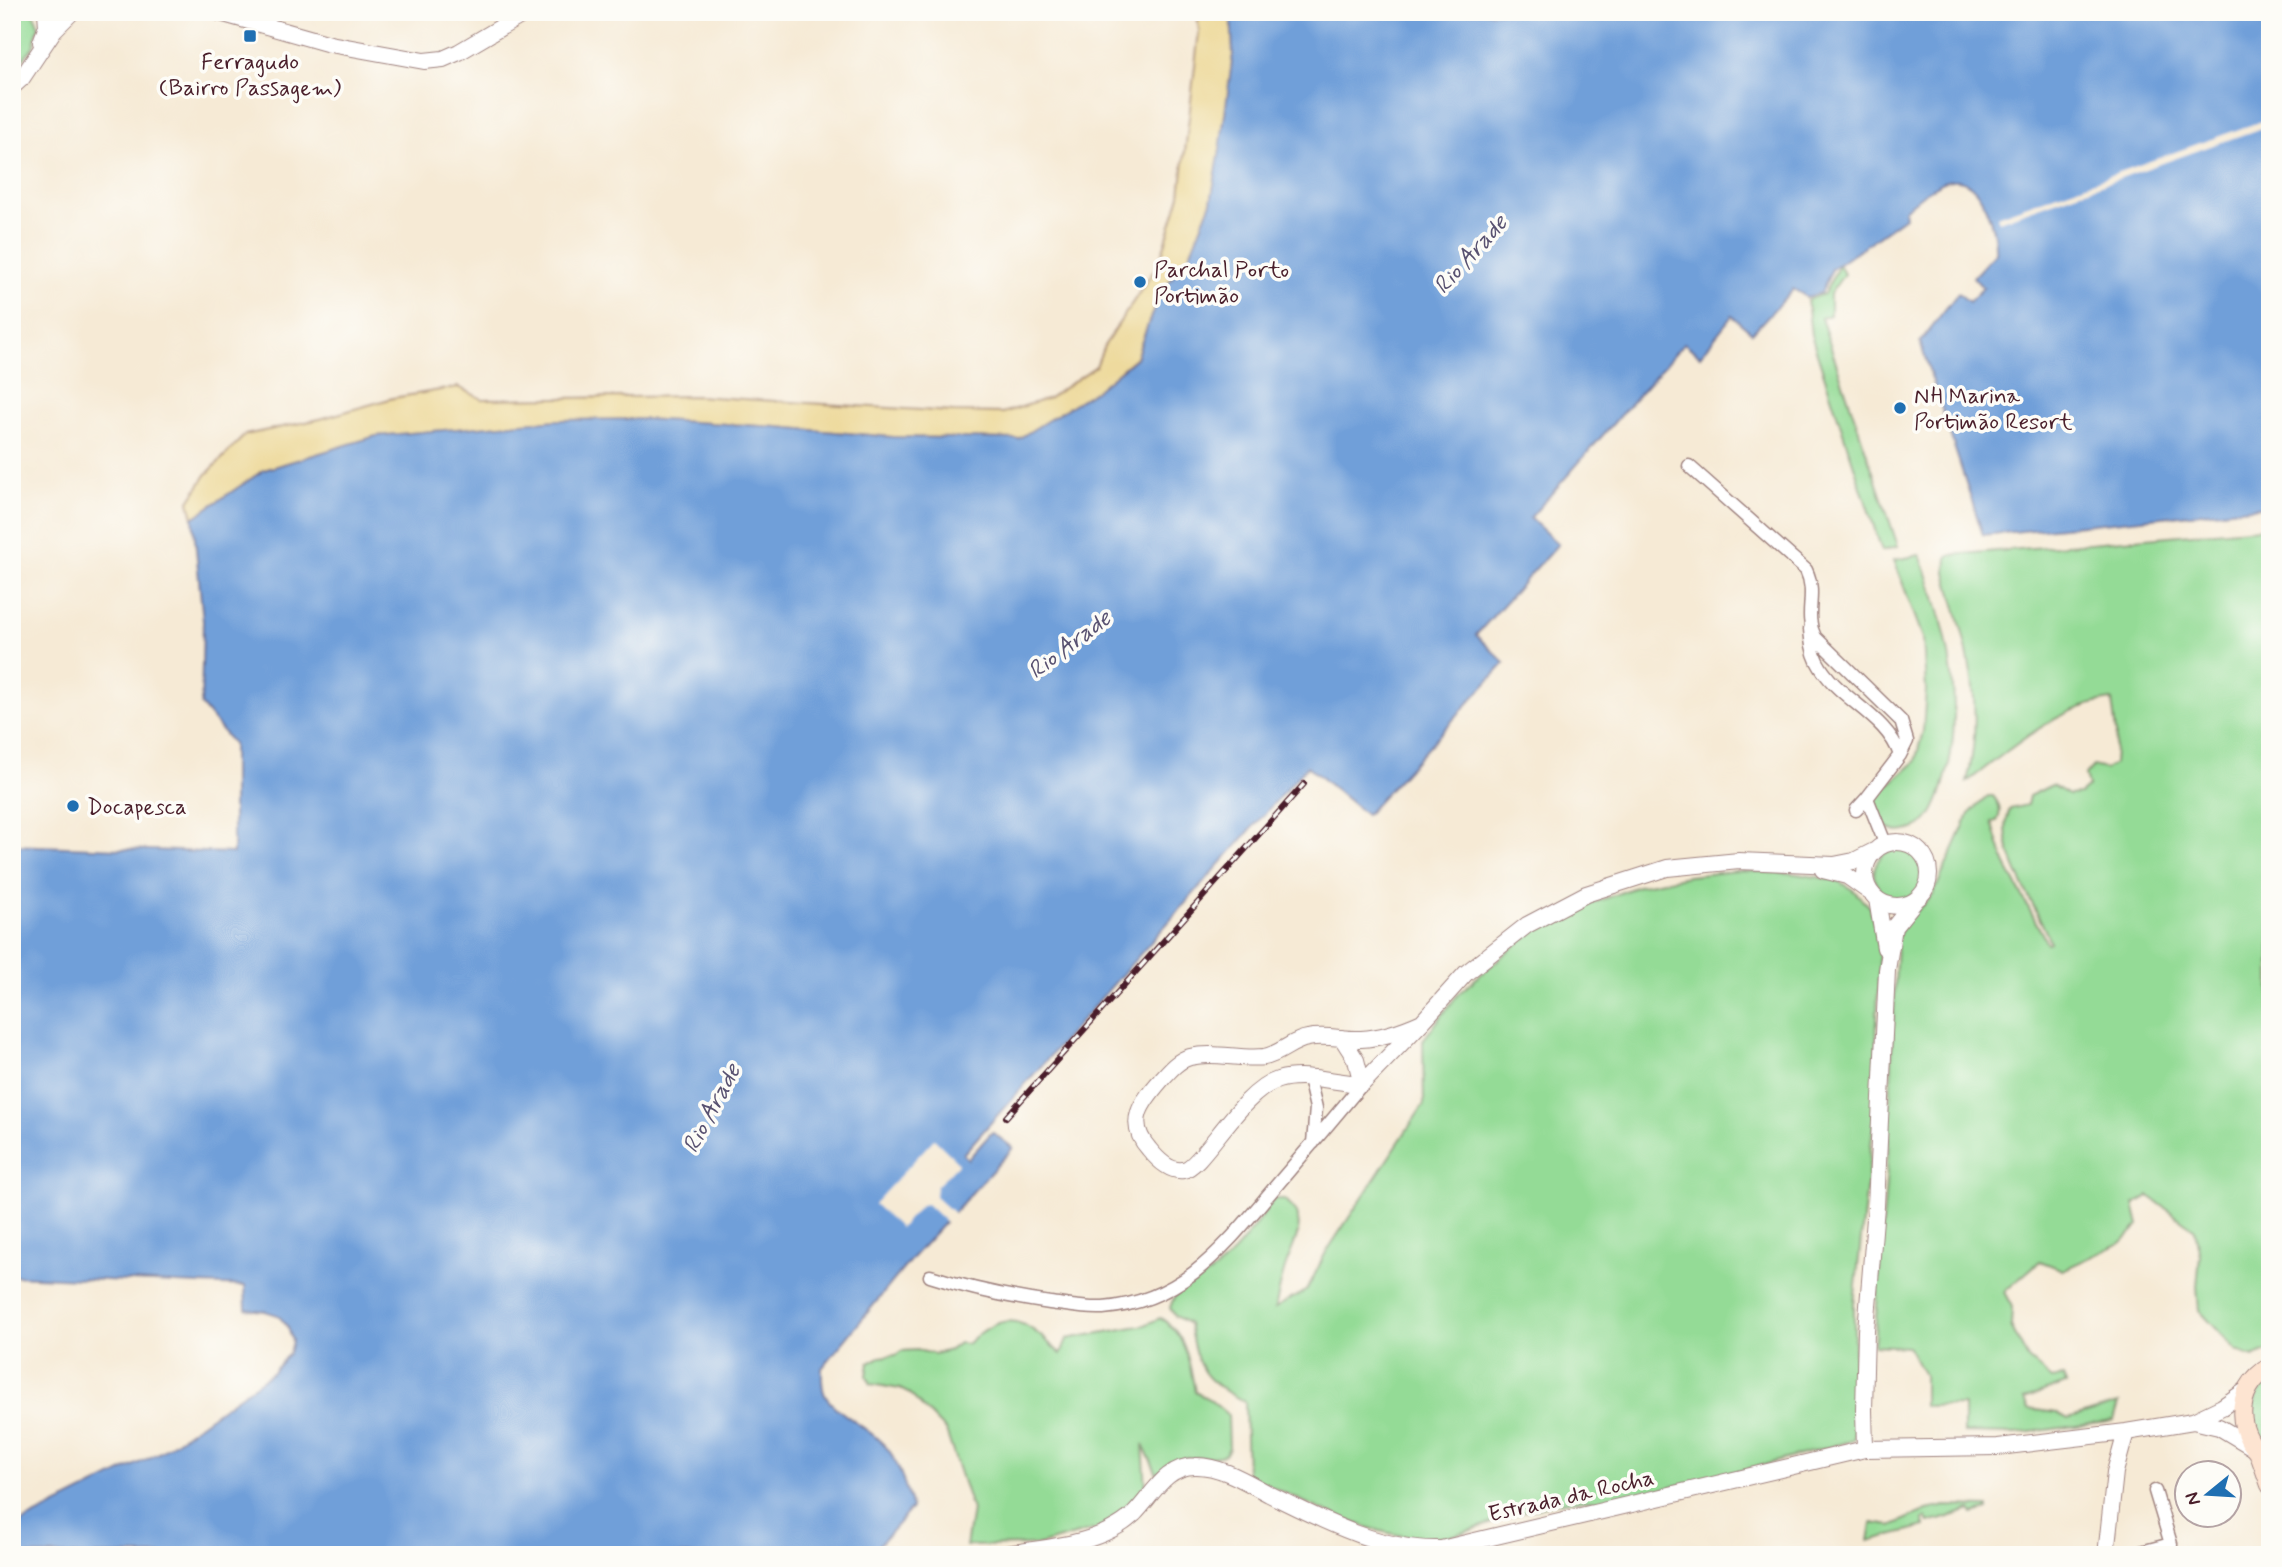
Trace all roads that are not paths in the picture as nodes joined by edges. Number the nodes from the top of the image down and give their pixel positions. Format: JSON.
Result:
{"nodes":[{"id":1,"x":46,"y":12,"type":"edge"},
{"id":2,"x":53,"y":12,"type":"edge"},
{"id":3,"x":71,"y":12,"type":"edge"},
{"id":4,"x":217,"y":12,"type":"edge"},
{"id":5,"x":527,"y":12,"type":"edge"},
{"id":6,"x":35,"y":58,"type":"junction"},
{"id":7,"x":12,"y":87,"type":"edge"},
{"id":8,"x":1689,"y":466,"type":"dead end"},
{"id":9,"x":1809,"y":625,"type":"junction"},
{"id":10,"x":1900,"y":755,"type":"junction"},
{"id":11,"x":1867,"y":799,"type":"junction"},
{"id":12,"x":1856,"y":810,"type":"dead end"},
{"id":13,"x":1880,"y":847,"type":"junction"},
{"id":14,"x":1796,"y":864,"type":"junction"},
{"id":15,"x":1874,"y":897,"type":"junction"},
{"id":16,"x":1915,"y":901,"type":"junction"},
{"id":17,"x":1887,"y":970,"type":"junction"},
{"id":18,"x":1422,"y":1022,"type":"junction"},
{"id":19,"x":1342,"y":1038,"type":"junction"},
{"id":20,"x":1309,"y":1078,"type":"junction"},
{"id":21,"x":1362,"y":1084,"type":"junction"},
{"id":22,"x":1312,"y":1143,"type":"junction"},
{"id":23,"x":930,"y":1276,"type":"dead end"},
{"id":24,"x":2270,"y":1367,"type":"edge"},
{"id":25,"x":2248,"y":1389,"type":"junction"},
{"id":26,"x":2193,"y":1421,"type":"junction"},
{"id":27,"x":2126,"y":1432,"type":"junction"},
{"id":28,"x":2103,"y":1435,"type":"junction"},
{"id":29,"x":1865,"y":1449,"type":"junction"},
{"id":30,"x":2261,"y":1454,"type":"edge"},
{"id":31,"x":2115,"y":1472,"type":"junction"},
{"id":32,"x":2270,"y":1485,"type":"edge"},
{"id":33,"x":2155,"y":1491,"type":"dead end"},
{"id":34,"x":2173,"y":1549,"type":"edge"},
{"id":35,"x":998,"y":1555,"type":"edge"},
{"id":36,"x":2106,"y":1555,"type":"edge"},
{"id":37,"x":2130,"y":1555,"type":"edge"}],
"edges":[{"from":1,"to":6,"type":"street"},
{"from":2,"to":3,"type":"street"},
{"from":3,"to":6,"type":"street"},
{"from":4,"to":5,"type":"street"},
{"from":6,"to":7,"type":"street"},
{"from":8,"to":9,"type":"street"},
{"from":9,"to":10,"type":"street"},
{"from":9,"to":10,"type":"street"},
{"from":10,"to":11,"type":"street"},
{"from":11,"to":12,"type":"street"},
{"from":11,"to":13,"type":"street"},
{"from":13,"to":14,"type":"street"},
{"from":13,"to":15,"type":"street"},
{"from":13,"to":16,"type":"street"},
{"from":14,"to":15,"type":"street"},
{"from":14,"to":18,"type":"street"},
{"from":15,"to":16,"type":"street"},
{"from":15,"to":17,"type":"street"},
{"from":16,"to":17,"type":"street"},
{"from":17,"to":29,"type":"street"},
{"from":18,"to":19,"type":"street"},
{"from":18,"to":21,"type":"street"},
{"from":19,"to":20,"type":"street"},
{"from":19,"to":21,"type":"street"},
{"from":20,"to":21,"type":"street"},
{"from":20,"to":22,"type":"street"},
{"from":21,"to":22,"type":"street"},
{"from":22,"to":23,"type":"street"},
{"from":24,"to":25,"type":"main road"},
{"from":25,"to":26,"type":"street","name":"Estrada da Rocha"},
{"from":25,"to":30,"type":"main road"},
{"from":26,"to":27,"type":"street","name":"Estrada da Rocha"},
{"from":26,"to":30,"type":"street","name":"Estrada da Rocha"},
{"from":27,"to":28,"type":"street","name":"Estrada da Rocha"},
{"from":27,"to":31,"type":"street"},
{"from":28,"to":29,"type":"street","name":"Estrada da Rocha"},
{"from":28,"to":31,"type":"street"},
{"from":29,"to":35,"type":"street","name":"Estrada da Rocha"},
{"from":30,"to":32,"type":"main road"},
{"from":31,"to":36,"type":"street"},
{"from":33,"to":34,"type":"street"},
{"from":34,"to":37,"type":"street"}]}
